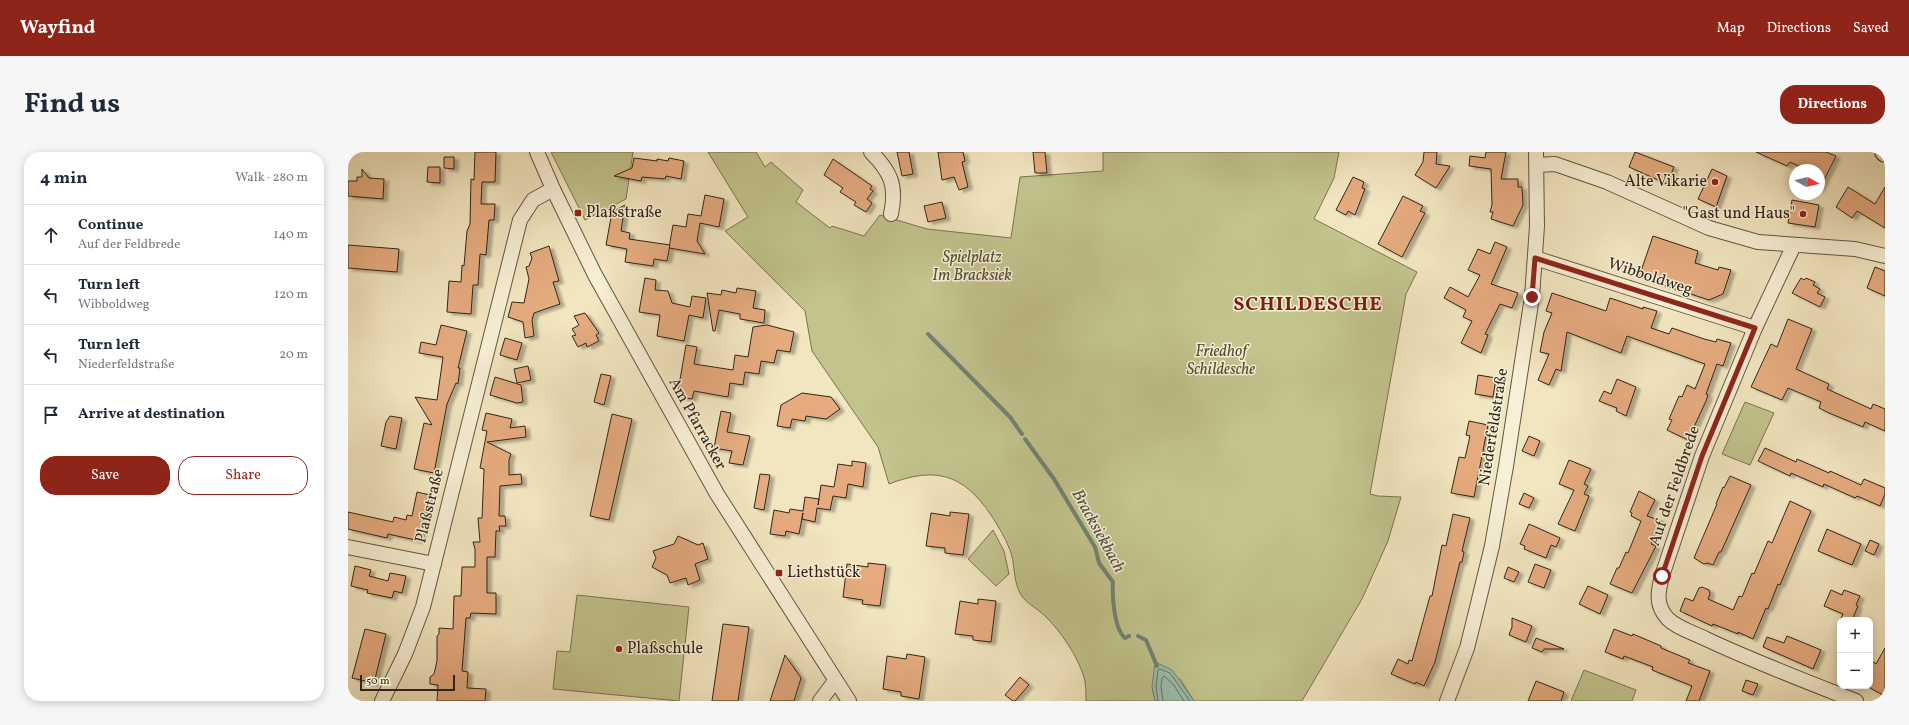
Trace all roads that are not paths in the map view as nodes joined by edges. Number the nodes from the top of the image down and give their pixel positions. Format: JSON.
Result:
{"nodes":[{"id":1,"x":537,"y":152,"type":"edge"},
{"id":2,"x":871,"y":152,"type":"edge"},
{"id":3,"x":1536,"y":159,"type":"edge"},
{"id":4,"x":553,"y":189,"type":"junction"},
{"id":5,"x":891,"y":214,"type":"dead end"},
{"id":6,"x":1794,"y":244,"type":"junction"},
{"id":7,"x":1885,"y":256,"type":"edge"},
{"id":8,"x":1535,"y":258,"type":"junction"},
{"id":9,"x":1755,"y":328,"type":"junction"},
{"id":10,"x":348,"y":547,"type":"edge"},
{"id":11,"x":434,"y":564,"type":"junction"},
{"id":12,"x":835,"y":681,"type":"junction"},
{"id":13,"x":382,"y":701,"type":"edge"},
{"id":14,"x":820,"y":701,"type":"edge"},
{"id":15,"x":849,"y":701,"type":"edge"},
{"id":16,"x":1447,"y":701,"type":"edge"},
{"id":17,"x":1856,"y":701,"type":"edge"}],
"edges":[{"from":1,"to":4,"type":"street","name":"Am Pfarracker"},
{"from":2,"to":5,"type":"street"},
{"from":3,"to":6,"type":"street"},
{"from":3,"to":8,"type":"street","name":"Niederfeldstraße"},
{"from":4,"to":11,"type":"street","name":"Plaßstraße"},
{"from":4,"to":12,"type":"street","name":"Am Pfarracker"},
{"from":6,"to":7,"type":"street"},
{"from":6,"to":9,"type":"street","name":"Auf der Feldbrede"},
{"from":8,"to":9,"type":"street","name":"Wibboldweg"},
{"from":8,"to":16,"type":"street","name":"Niederfeldstraße"},
{"from":9,"to":17,"type":"street","name":"Auf der Feldbrede"},
{"from":10,"to":11,"type":"street"},
{"from":11,"to":13,"type":"street","name":"Plaßstraße"},
{"from":12,"to":14,"type":"street"},
{"from":12,"to":15,"type":"street","name":"Am Pfarracker"}]}
